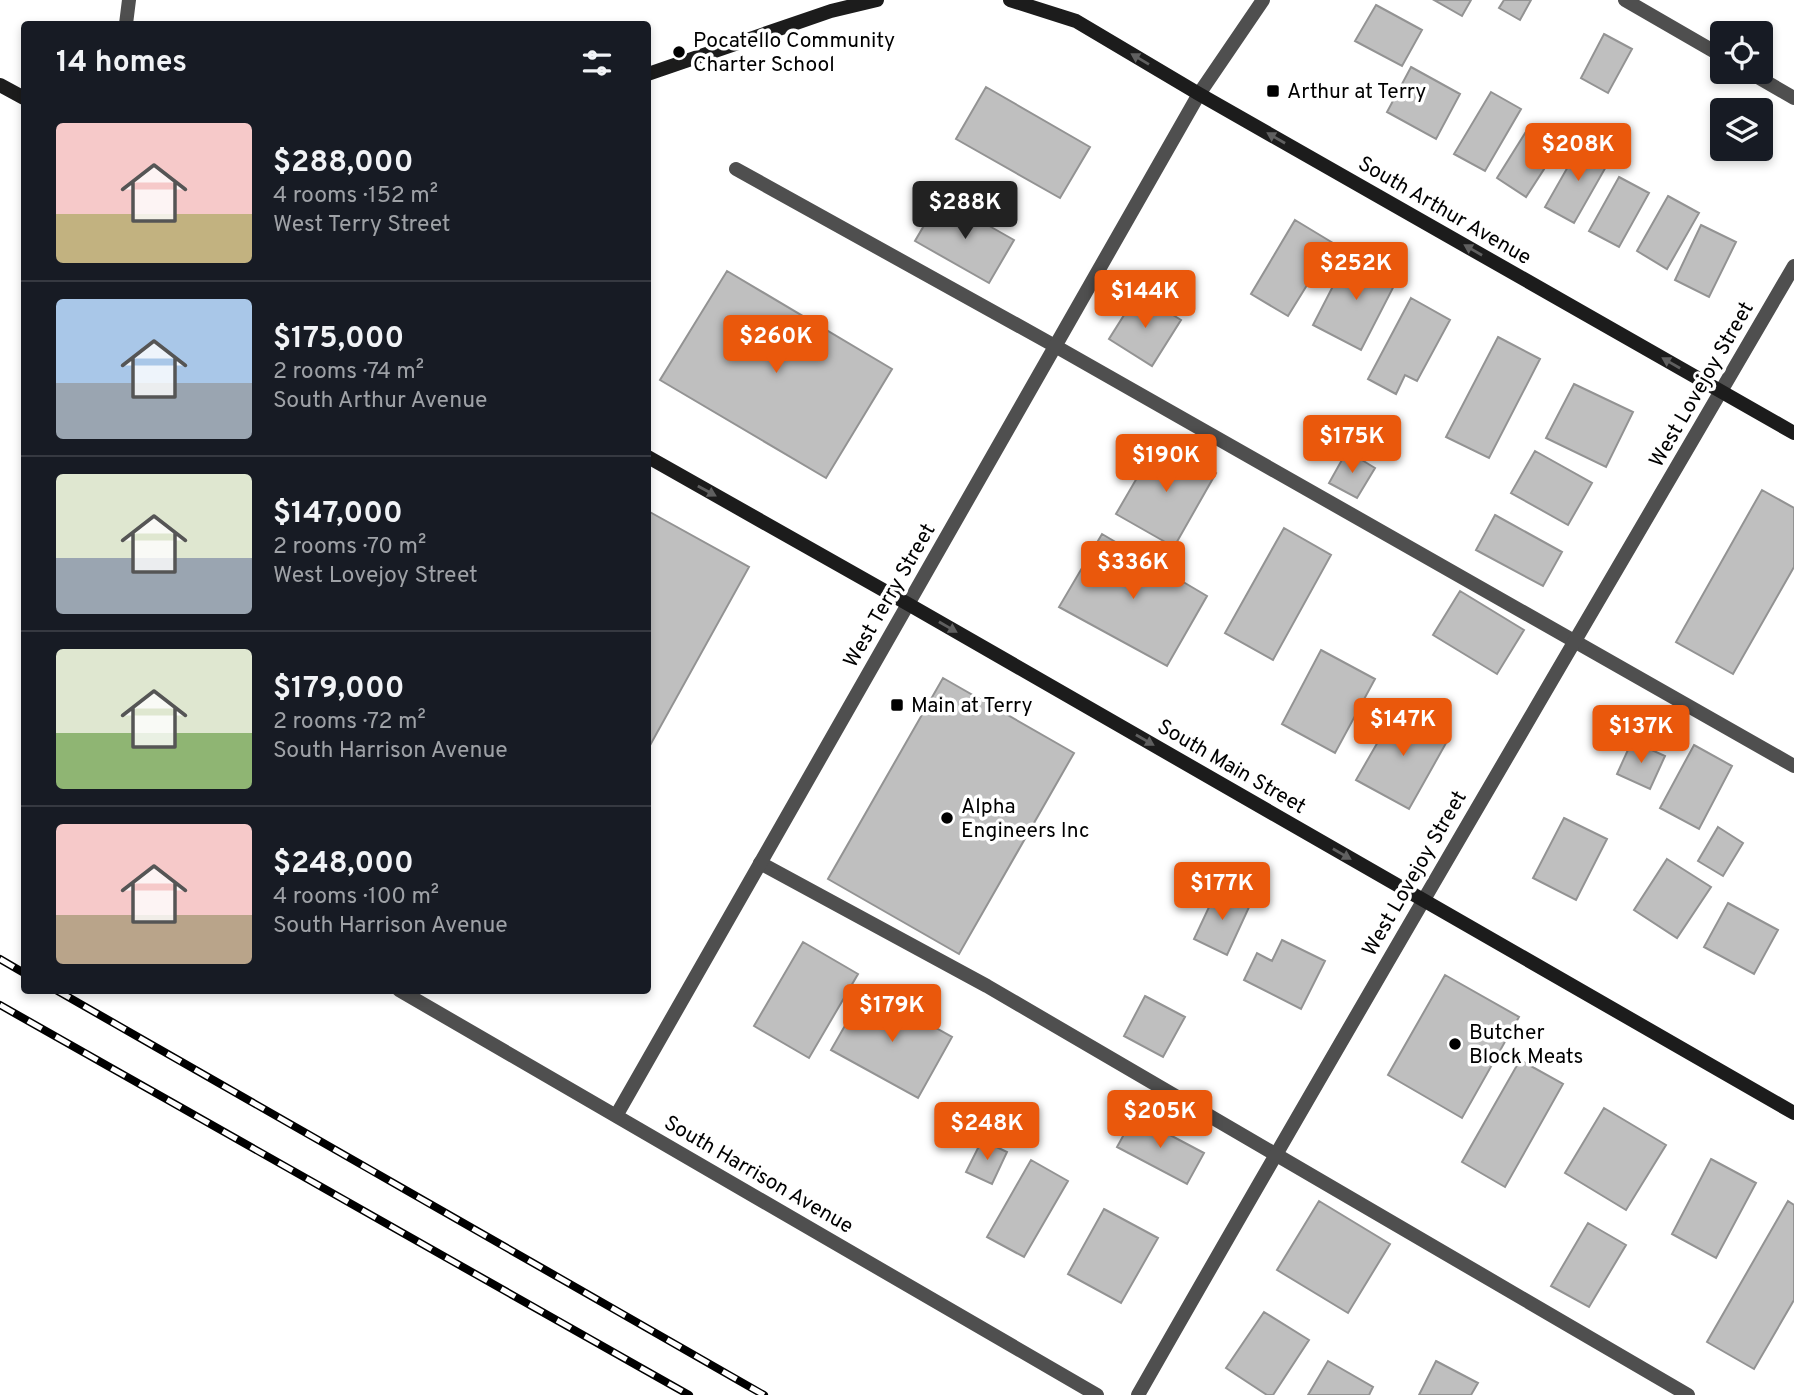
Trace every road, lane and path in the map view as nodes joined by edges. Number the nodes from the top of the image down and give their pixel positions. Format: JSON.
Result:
{"nodes":[{"id":1,"x":129,"y":0,"type":"edge"},
{"id":2,"x":877,"y":0,"type":"edge"},
{"id":3,"x":1010,"y":0,"type":"edge"},
{"id":4,"x":1264,"y":0,"type":"edge"},
{"id":5,"x":1625,"y":0,"type":"edge"},
{"id":6,"x":126,"y":21,"type":"edge"},
{"id":7,"x":1710,"y":49,"type":"edge"},
{"id":8,"x":651,"y":73,"type":"edge"},
{"id":9,"x":1770,"y":84,"type":"edge"},
{"id":10,"x":0,"y":85,"type":"edge"},
{"id":11,"x":1199,"y":94,"type":"junction"},
{"id":12,"x":21,"y":97,"type":"edge"},
{"id":13,"x":1794,"y":98,"type":"edge"},
{"id":14,"x":736,"y":170,"type":"dead end"},
{"id":15,"x":1794,"y":266,"type":"edge"},
{"id":16,"x":1055,"y":346,"type":"junction"},
{"id":17,"x":1721,"y":391,"type":"junction"},
{"id":18,"x":1794,"y":433,"type":"edge"},
{"id":19,"x":651,"y":459,"type":"edge"},
{"id":20,"x":908,"y":604,"type":"junction"},
{"id":21,"x":1576,"y":642,"type":"junction"},
{"id":22,"x":1794,"y":766,"type":"edge"},
{"id":23,"x":760,"y":863,"type":"junction"},
{"id":24,"x":1422,"y":900,"type":"junction"},
{"id":25,"x":406,"y":994,"type":"edge"},
{"id":26,"x":1794,"y":1113,"type":"edge"},
{"id":27,"x":616,"y":1116,"type":"junction"},
{"id":28,"x":1275,"y":1154,"type":"junction"},
{"id":29,"x":1097,"y":1395,"type":"edge"},
{"id":30,"x":1138,"y":1395,"type":"edge"},
{"id":31,"x":1688,"y":1395,"type":"edge"}],
"edges":[{"from":1,"to":6,"type":"street"},
{"from":2,"to":8,"type":"main road"},
{"from":11,"to":3,"type":"main road","name":"South Arthur Avenue","one_way":true},
{"from":4,"to":11,"type":"street","name":"West Terry Street"},
{"from":5,"to":7,"type":"street"},
{"from":9,"to":13,"type":"street"},
{"from":10,"to":12,"type":"main road"},
{"from":11,"to":16,"type":"street","name":"West Terry Street"},
{"from":17,"to":11,"type":"main road","name":"South Arthur Avenue","one_way":true},
{"from":14,"to":16,"type":"street"},
{"from":15,"to":17,"type":"street","name":"West Lovejoy Street"},
{"from":16,"to":20,"type":"street","name":"West Terry Street"},
{"from":16,"to":21,"type":"street"},
{"from":17,"to":18,"type":"main road","name":"South Arthur Avenue"},
{"from":17,"to":21,"type":"street","name":"West Lovejoy Street"},
{"from":19,"to":20,"type":"main road","name":"South Main Street","one_way":true},
{"from":20,"to":23,"type":"street","name":"West Terry Street"},
{"from":20,"to":24,"type":"main road","name":"South Main Street","one_way":true},
{"from":21,"to":22,"type":"street"},
{"from":21,"to":24,"type":"street","name":"West Lovejoy Street"},
{"from":23,"to":27,"type":"street","name":"West Terry Street"},
{"from":23,"to":28,"type":"street"},
{"from":24,"to":26,"type":"main road","name":"South Main Street"},
{"from":24,"to":28,"type":"street","name":"West Lovejoy Street"},
{"from":25,"to":27,"type":"street","name":"South Harrison Avenue"},
{"from":27,"to":29,"type":"street","name":"South Harrison Avenue"},
{"from":28,"to":30,"type":"street","name":"West Lovejoy Street"},
{"from":28,"to":31,"type":"street"}]}
